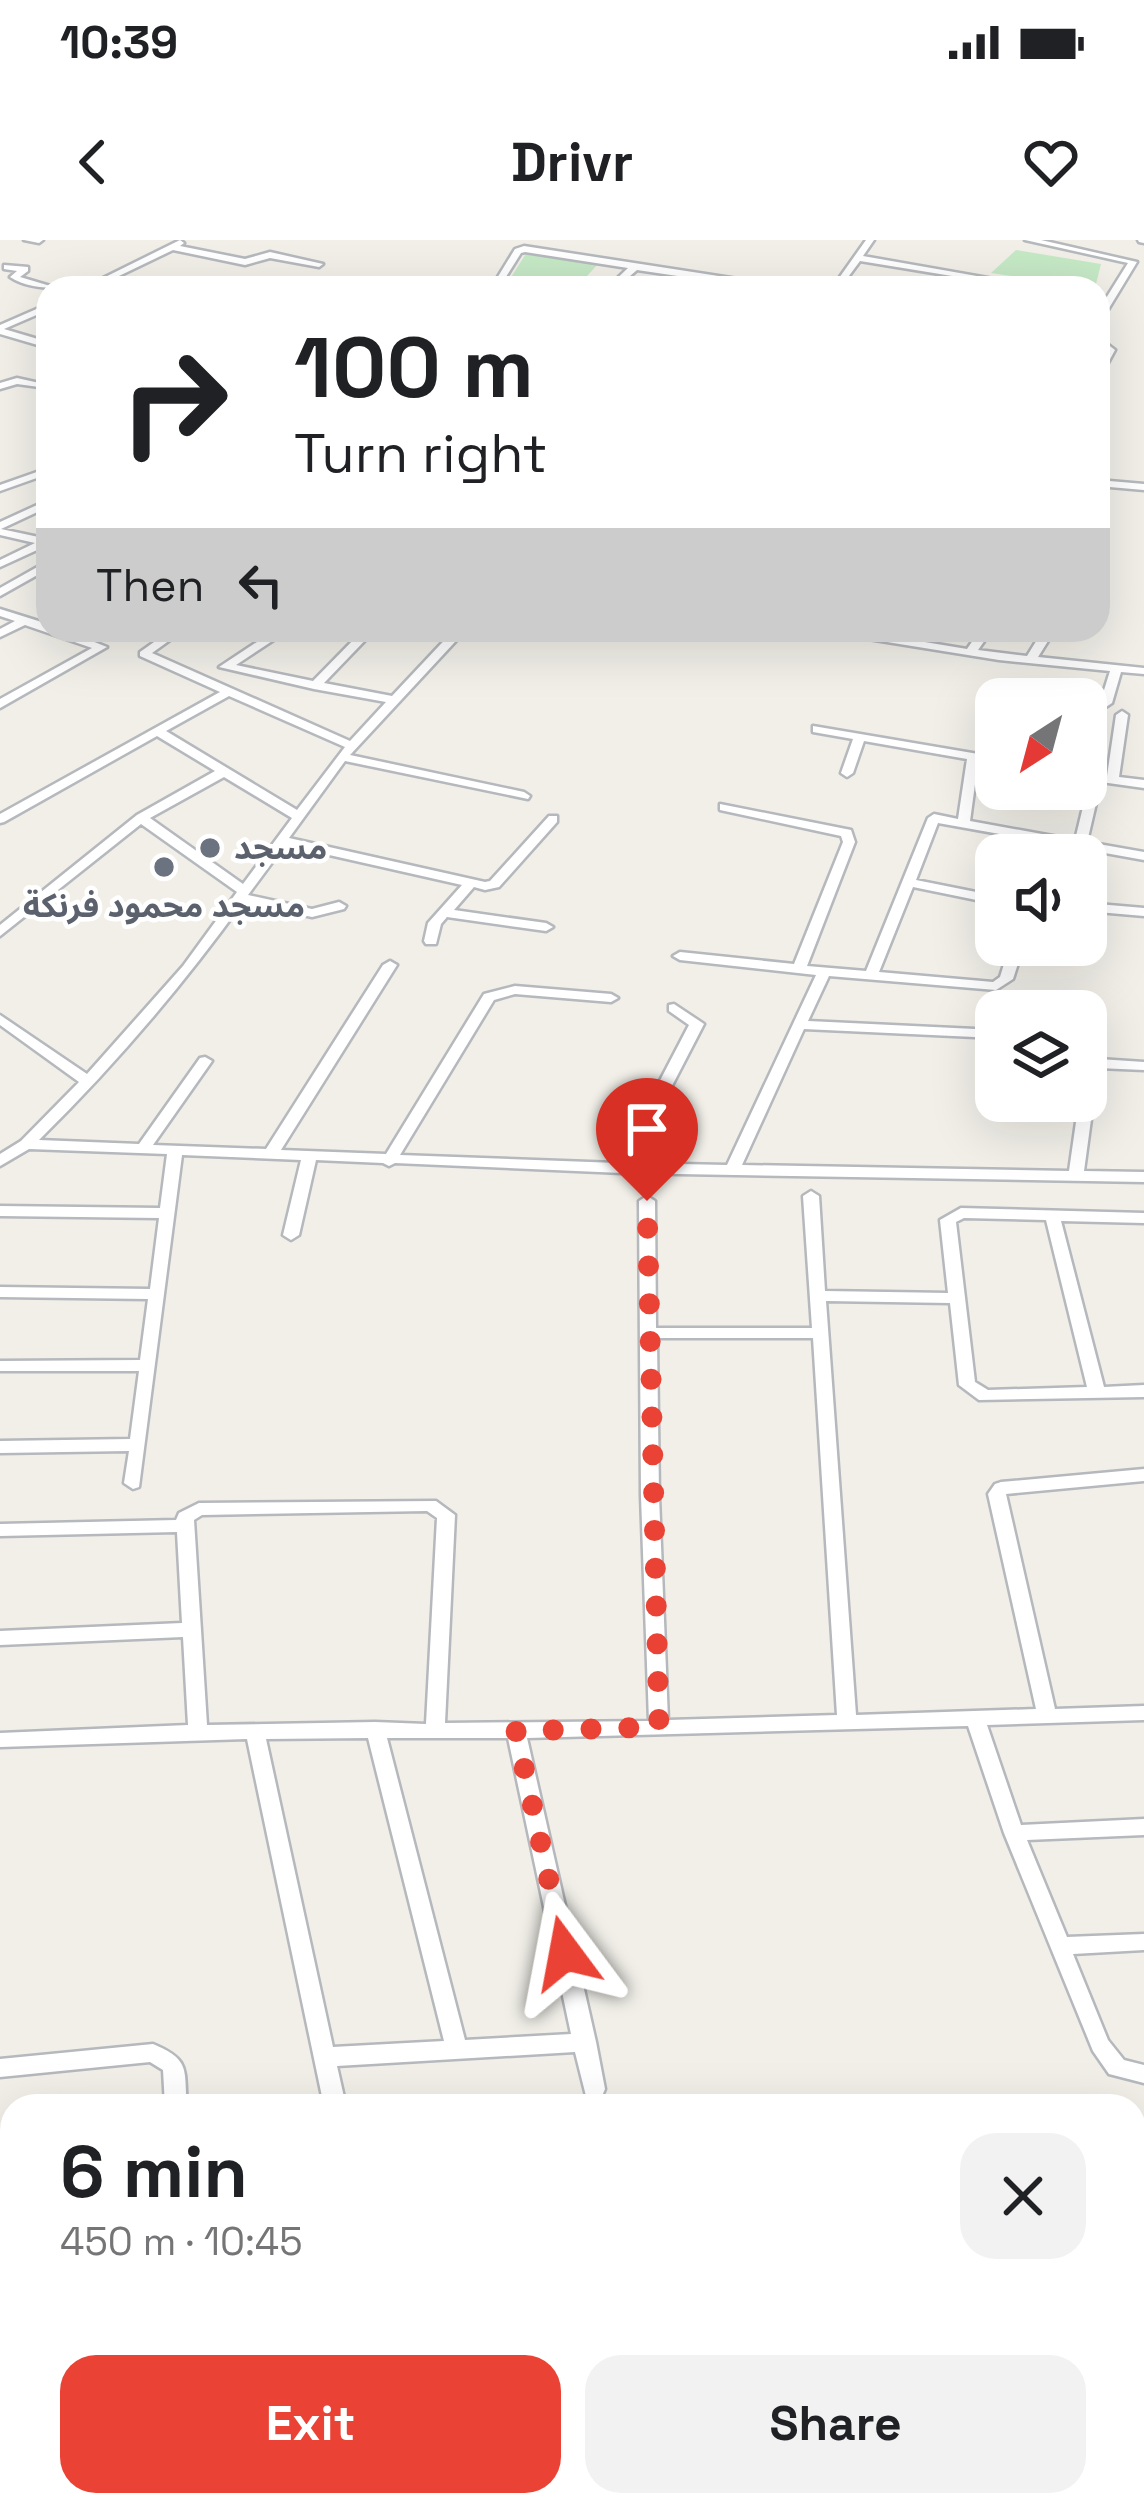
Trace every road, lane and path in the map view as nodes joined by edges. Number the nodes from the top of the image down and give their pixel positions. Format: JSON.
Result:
{"nodes":[{"id":1,"x":28,"y":240,"type":"edge"},
{"id":2,"x":39,"y":240,"type":"edge"},
{"id":3,"x":186,"y":240,"type":"edge"},
{"id":4,"x":568,"y":240,"type":"edge"},
{"id":5,"x":870,"y":240,"type":"edge"},
{"id":6,"x":1029,"y":240,"type":"edge"},
{"id":7,"x":172,"y":247,"type":"junction"},
{"id":8,"x":548,"y":253,"type":"junction"},
{"id":9,"x":860,"y":258,"type":"junction"},
{"id":10,"x":319,"y":264,"type":"dead end"},
{"id":11,"x":2,"y":266,"type":"edge"},
{"id":12,"x":635,"y":267,"type":"junction"},
{"id":13,"x":112,"y":276,"type":"edge"},
{"id":14,"x":502,"y":276,"type":"edge"},
{"id":15,"x":624,"y":276,"type":"edge"},
{"id":16,"x":696,"y":276,"type":"edge"},
{"id":17,"x":846,"y":276,"type":"edge"},
{"id":18,"x":969,"y":276,"type":"edge"},
{"id":19,"x":36,"y":284,"type":"edge"},
{"id":20,"x":1110,"y":290,"type":"edge"},
{"id":21,"x":36,"y":312,"type":"edge"},
{"id":22,"x":3,"y":326,"type":"edge"},
{"id":23,"x":36,"y":340,"type":"edge"},
{"id":24,"x":36,"y":383,"type":"edge"},
{"id":25,"x":0,"y":386,"type":"edge"},
{"id":26,"x":36,"y":475,"type":"edge"},
{"id":27,"x":1110,"y":485,"type":"edge"},
{"id":28,"x":1144,"y":487,"type":"edge"},
{"id":29,"x":0,"y":488,"type":"edge"},
{"id":30,"x":36,"y":509,"type":"edge"},
{"id":31,"x":0,"y":529,"type":"edge"},
{"id":32,"x":36,"y":539,"type":"edge"},
{"id":33,"x":36,"y":547,"type":"edge"},
{"id":34,"x":0,"y":564,"type":"edge"},
{"id":35,"x":36,"y":571,"type":"edge"},
{"id":36,"x":0,"y":593,"type":"edge"},
{"id":37,"x":0,"y":612,"type":"edge"},
{"id":38,"x":24,"y":621,"type":"junction"},
{"id":39,"x":36,"y":625,"type":"edge"},
{"id":40,"x":0,"y":634,"type":"edge"},
{"id":41,"x":87,"y":642,"type":"edge"},
{"id":42,"x":161,"y":642,"type":"edge"},
{"id":43,"x":265,"y":642,"type":"edge"},
{"id":44,"x":357,"y":642,"type":"edge"},
{"id":45,"x":449,"y":642,"type":"edge"},
{"id":46,"x":909,"y":642,"type":"edge"},
{"id":47,"x":978,"y":642,"type":"edge"},
{"id":48,"x":1042,"y":642,"type":"edge"},
{"id":49,"x":970,"y":653,"type":"junction"},
{"id":50,"x":1031,"y":660,"type":"junction"},
{"id":51,"x":226,"y":667,"type":"junction"},
{"id":52,"x":1117,"y":668,"type":"junction"},
{"id":53,"x":1144,"y":670,"type":"edge"},
{"id":54,"x":204,"y":680,"type":"junction"},
{"id":55,"x":314,"y":686,"type":"junction"},
{"id":56,"x":230,"y":692,"type":"junction"},
{"id":57,"x":393,"y":700,"type":"junction"},
{"id":58,"x":1107,"y":700,"type":"edge"},
{"id":59,"x":0,"y":704,"type":"edge"},
{"id":60,"x":1122,"y":715,"type":"dead end"},
{"id":61,"x":817,"y":729,"type":"dead end"},
{"id":62,"x":157,"y":731,"type":"junction"},
{"id":63,"x":859,"y":739,"type":"junction"},
{"id":64,"x":347,"y":751,"type":"junction"},
{"id":65,"x":973,"y":758,"type":"joint"},
{"id":66,"x":225,"y":771,"type":"junction"},
{"id":67,"x":847,"y":773,"type":"dead end"},
{"id":68,"x":1107,"y":779,"type":"edge"},
{"id":69,"x":1112,"y":780,"type":"junction"},
{"id":70,"x":1144,"y":784,"type":"edge"},
{"id":71,"x":524,"y":796,"type":"dead end"},
{"id":72,"x":724,"y":806,"type":"dead end"},
{"id":73,"x":298,"y":816,"type":"junction"},
{"id":74,"x":141,"y":818,"type":"junction"},
{"id":75,"x":0,"y":819,"type":"edge"},
{"id":76,"x":553,"y":819,"type":"dead end"},
{"id":77,"x":964,"y":820,"type":"junction"},
{"id":78,"x":1029,"y":834,"type":"edge"},
{"id":79,"x":280,"y":840,"type":"junction"},
{"id":80,"x":1107,"y":850,"type":"edge"},
{"id":81,"x":1144,"y":856,"type":"edge"},
{"id":82,"x":908,"y":882,"type":"junction"},
{"id":83,"x":469,"y":885,"type":"junction"},
{"id":84,"x":240,"y":894,"type":"junction"},
{"id":85,"x":975,"y":896,"type":"edge"},
{"id":86,"x":339,"y":906,"type":"dead end"},
{"id":87,"x":1107,"y":909,"type":"edge"},
{"id":88,"x":444,"y":913,"type":"junction"},
{"id":89,"x":1144,"y":913,"type":"edge"},
{"id":90,"x":546,"y":927,"type":"dead end"},
{"id":91,"x":0,"y":932,"type":"edge"},
{"id":92,"x":431,"y":941,"type":"dead end"},
{"id":93,"x":680,"y":956,"type":"dead end"},
{"id":94,"x":391,"y":964,"type":"dead end"},
{"id":95,"x":1010,"y":966,"type":"edge"},
{"id":96,"x":799,"y":968,"type":"junction"},
{"id":97,"x":824,"y":971,"type":"junction"},
{"id":98,"x":871,"y":975,"type":"junction"},
{"id":99,"x":611,"y":998,"type":"dead end"},
{"id":100,"x":674,"y":1008,"type":"dead end"},
{"id":101,"x":0,"y":1018,"type":"edge"},
{"id":102,"x":799,"y":1025,"type":"junction"},
{"id":103,"x":975,"y":1033,"type":"edge"},
{"id":104,"x":205,"y":1060,"type":"dead end"},
{"id":105,"x":1107,"y":1064,"type":"edge"},
{"id":106,"x":1144,"y":1066,"type":"edge"},
{"id":107,"x":88,"y":1082,"type":"junction"},
{"id":108,"x":1083,"y":1122,"type":"edge"},
{"id":109,"x":26,"y":1144,"type":"junction"},
{"id":110,"x":142,"y":1150,"type":"junction"},
{"id":111,"x":175,"y":1151,"type":"junction"},
{"id":112,"x":270,"y":1155,"type":"junction"},
{"id":113,"x":309,"y":1158,"type":"junction"},
{"id":114,"x":0,"y":1160,"type":"edge"},
{"id":115,"x":389,"y":1161,"type":"junction"},
{"id":116,"x":622,"y":1168,"type":"junction"},
{"id":117,"x":732,"y":1170,"type":"junction"},
{"id":118,"x":1076,"y":1174,"type":"junction"},
{"id":119,"x":1144,"y":1177,"type":"edge"},
{"id":120,"x":811,"y":1196,"type":"dead end"},
{"id":121,"x":647,"y":1201,"type":"dead end"},
{"id":122,"x":0,"y":1211,"type":"edge"},
{"id":123,"x":166,"y":1213,"type":"junction"},
{"id":124,"x":1052,"y":1215,"type":"junction"},
{"id":125,"x":1144,"y":1218,"type":"edge"},
{"id":126,"x":291,"y":1235,"type":"dead end"},
{"id":127,"x":0,"y":1292,"type":"edge"},
{"id":128,"x":156,"y":1294,"type":"junction"},
{"id":129,"x":818,"y":1296,"type":"junction"},
{"id":130,"x":959,"y":1298,"type":"junction"},
{"id":131,"x":820,"y":1333,"type":"junction"},
{"id":132,"x":651,"y":1334,"type":"junction"},
{"id":133,"x":146,"y":1365,"type":"junction"},
{"id":134,"x":0,"y":1366,"type":"edge"},
{"id":135,"x":1144,"y":1391,"type":"edge"},
{"id":136,"x":1097,"y":1393,"type":"junction"},
{"id":137,"x":137,"y":1445,"type":"junction"},
{"id":138,"x":0,"y":1447,"type":"edge"},
{"id":139,"x":1144,"y":1475,"type":"edge"},
{"id":140,"x":133,"y":1483,"type":"dead end"},
{"id":141,"x":184,"y":1526,"type":"junction"},
{"id":142,"x":0,"y":1530,"type":"edge"},
{"id":143,"x":188,"y":1630,"type":"junction"},
{"id":144,"x":0,"y":1638,"type":"edge"},
{"id":145,"x":1144,"y":1712,"type":"edge"},
{"id":146,"x":1047,"y":1715,"type":"junction"},
{"id":147,"x":975,"y":1718,"type":"junction"},
{"id":148,"x":847,"y":1720,"type":"junction"},
{"id":149,"x":659,"y":1727,"type":"junction"},
{"id":150,"x":435,"y":1728,"type":"junction"},
{"id":151,"x":375,"y":1729,"type":"junction"},
{"id":152,"x":516,"y":1731,"type":"junction"},
{"id":153,"x":198,"y":1732,"type":"junction"},
{"id":154,"x":255,"y":1733,"type":"junction"},
{"id":155,"x":0,"y":1740,"type":"edge"},
{"id":156,"x":1144,"y":1827,"type":"edge"},
{"id":157,"x":1014,"y":1833,"type":"junction"},
{"id":158,"x":1144,"y":1942,"type":"edge"},
{"id":159,"x":1062,"y":1946,"type":"junction"},
{"id":160,"x":585,"y":2042,"type":"junction"},
{"id":161,"x":456,"y":2046,"type":"junction"},
{"id":162,"x":327,"y":2057,"type":"junction"},
{"id":163,"x":0,"y":2068,"type":"edge"},
{"id":164,"x":1144,"y":2074,"type":"edge"},
{"id":165,"x":594,"y":2090,"type":"dead end"},
{"id":166,"x":175,"y":2094,"type":"edge"},
{"id":167,"x":333,"y":2094,"type":"edge"}],
"edges":[{"from":1,"to":2,"type":"street"},
{"from":3,"to":7,"type":"street"},
{"from":4,"to":8,"type":"street"},
{"from":5,"to":9,"type":"street"},
{"from":6,"to":20,"type":"street"},
{"from":7,"to":10,"type":"street"},
{"from":7,"to":13,"type":"street"},
{"from":8,"to":12,"type":"street"},
{"from":8,"to":14,"type":"street"},
{"from":9,"to":17,"type":"street"},
{"from":9,"to":18,"type":"street"},
{"from":11,"to":19,"type":"street"},
{"from":12,"to":15,"type":"street"},
{"from":12,"to":16,"type":"street"},
{"from":21,"to":22,"type":"street"},
{"from":22,"to":23,"type":"street"},
{"from":24,"to":25,"type":"street"},
{"from":26,"to":29,"type":"street"},
{"from":27,"to":28,"type":"street"},
{"from":30,"to":31,"type":"street"},
{"from":31,"to":32,"type":"street"},
{"from":33,"to":34,"type":"street"},
{"from":35,"to":36,"type":"street"},
{"from":37,"to":38,"type":"street"},
{"from":38,"to":39,"type":"street"},
{"from":38,"to":40,"type":"street"},
{"from":41,"to":59,"type":"street"},
{"from":42,"to":54,"type":"street"},
{"from":43,"to":51,"type":"street"},
{"from":44,"to":55,"type":"street"},
{"from":45,"to":57,"type":"street"},
{"from":46,"to":49,"type":"street"},
{"from":47,"to":49,"type":"street"},
{"from":48,"to":50,"type":"street"},
{"from":49,"to":50,"type":"street"},
{"from":50,"to":52,"type":"street"},
{"from":51,"to":54,"type":"street"},
{"from":51,"to":55,"type":"street"},
{"from":52,"to":53,"type":"street"},
{"from":52,"to":58,"type":"street"},
{"from":54,"to":56,"type":"street"},
{"from":55,"to":57,"type":"street"},
{"from":56,"to":62,"type":"street"},
{"from":56,"to":64,"type":"street"},
{"from":57,"to":64,"type":"street"},
{"from":60,"to":69,"type":"street"},
{"from":61,"to":63,"type":"street"},
{"from":62,"to":66,"type":"street"},
{"from":62,"to":75,"type":"street"},
{"from":63,"to":65,"type":"street"},
{"from":63,"to":67,"type":"street"},
{"from":64,"to":71,"type":"street"},
{"from":64,"to":73,"type":"street"},
{"from":65,"to":77,"type":"street"},
{"from":66,"to":73,"type":"street"},
{"from":66,"to":74,"type":"street"},
{"from":68,"to":69,"type":"street"},
{"from":69,"to":70,"type":"street"},
{"from":72,"to":96,"type":"street"},
{"from":73,"to":79,"type":"street"},
{"from":74,"to":84,"type":"street"},
{"from":74,"to":91,"type":"street"},
{"from":76,"to":83,"type":"street"},
{"from":77,"to":78,"type":"street"},
{"from":77,"to":82,"type":"street"},
{"from":79,"to":83,"type":"street"},
{"from":79,"to":84,"type":"street"},
{"from":80,"to":81,"type":"street"},
{"from":82,"to":85,"type":"street"},
{"from":82,"to":98,"type":"street"},
{"from":83,"to":88,"type":"street"},
{"from":84,"to":86,"type":"street"},
{"from":84,"to":107,"type":"street"},
{"from":87,"to":89,"type":"street"},
{"from":88,"to":90,"type":"street"},
{"from":88,"to":92,"type":"street"},
{"from":93,"to":96,"type":"street"},
{"from":94,"to":112,"type":"street"},
{"from":95,"to":98,"type":"street"},
{"from":96,"to":97,"type":"street"},
{"from":97,"to":98,"type":"street"},
{"from":97,"to":102,"type":"street"},
{"from":99,"to":115,"type":"street"},
{"from":100,"to":116,"type":"street"},
{"from":101,"to":107,"type":"street"},
{"from":102,"to":103,"type":"street"},
{"from":102,"to":117,"type":"street"},
{"from":104,"to":110,"type":"street"},
{"from":105,"to":106,"type":"street"},
{"from":107,"to":109,"type":"street"},
{"from":108,"to":118,"type":"street"},
{"from":109,"to":110,"type":"street"},
{"from":109,"to":114,"type":"street"},
{"from":110,"to":111,"type":"street"},
{"from":111,"to":112,"type":"street"},
{"from":111,"to":123,"type":"street"},
{"from":112,"to":113,"type":"street"},
{"from":113,"to":115,"type":"street"},
{"from":113,"to":126,"type":"street"},
{"from":115,"to":116,"type":"street"},
{"from":116,"to":117,"type":"street"},
{"from":117,"to":118,"type":"street"},
{"from":118,"to":119,"type":"street"},
{"from":120,"to":129,"type":"street"},
{"from":121,"to":132,"type":"street"},
{"from":122,"to":123,"type":"street"},
{"from":123,"to":128,"type":"street"},
{"from":124,"to":125,"type":"street"},
{"from":124,"to":130,"type":"street"},
{"from":124,"to":136,"type":"street"},
{"from":127,"to":128,"type":"street"},
{"from":128,"to":133,"type":"street"},
{"from":129,"to":130,"type":"street"},
{"from":129,"to":131,"type":"street"},
{"from":130,"to":136,"type":"street"},
{"from":131,"to":132,"type":"street"},
{"from":131,"to":148,"type":"street"},
{"from":132,"to":149,"type":"street"},
{"from":133,"to":134,"type":"street"},
{"from":133,"to":137,"type":"street"},
{"from":135,"to":136,"type":"street"},
{"from":137,"to":138,"type":"street"},
{"from":137,"to":140,"type":"street"},
{"from":139,"to":146,"type":"street"},
{"from":141,"to":142,"type":"street"},
{"from":141,"to":143,"type":"street"},
{"from":141,"to":150,"type":"street"},
{"from":143,"to":144,"type":"street"},
{"from":143,"to":153,"type":"street"},
{"from":145,"to":146,"type":"street"},
{"from":146,"to":147,"type":"street"},
{"from":147,"to":148,"type":"street"},
{"from":147,"to":157,"type":"street"},
{"from":148,"to":149,"type":"street"},
{"from":149,"to":152,"type":"street"},
{"from":150,"to":151,"type":"street"},
{"from":150,"to":152,"type":"street"},
{"from":151,"to":154,"type":"street"},
{"from":151,"to":161,"type":"street"},
{"from":152,"to":160,"type":"street"},
{"from":153,"to":154,"type":"street"},
{"from":153,"to":155,"type":"street"},
{"from":154,"to":162,"type":"street"},
{"from":156,"to":157,"type":"street"},
{"from":157,"to":159,"type":"street"},
{"from":158,"to":159,"type":"street"},
{"from":159,"to":164,"type":"street"},
{"from":160,"to":161,"type":"street"},
{"from":160,"to":165,"type":"street"},
{"from":161,"to":162,"type":"street"},
{"from":162,"to":167,"type":"street"},
{"from":163,"to":166,"type":"street"}]}
